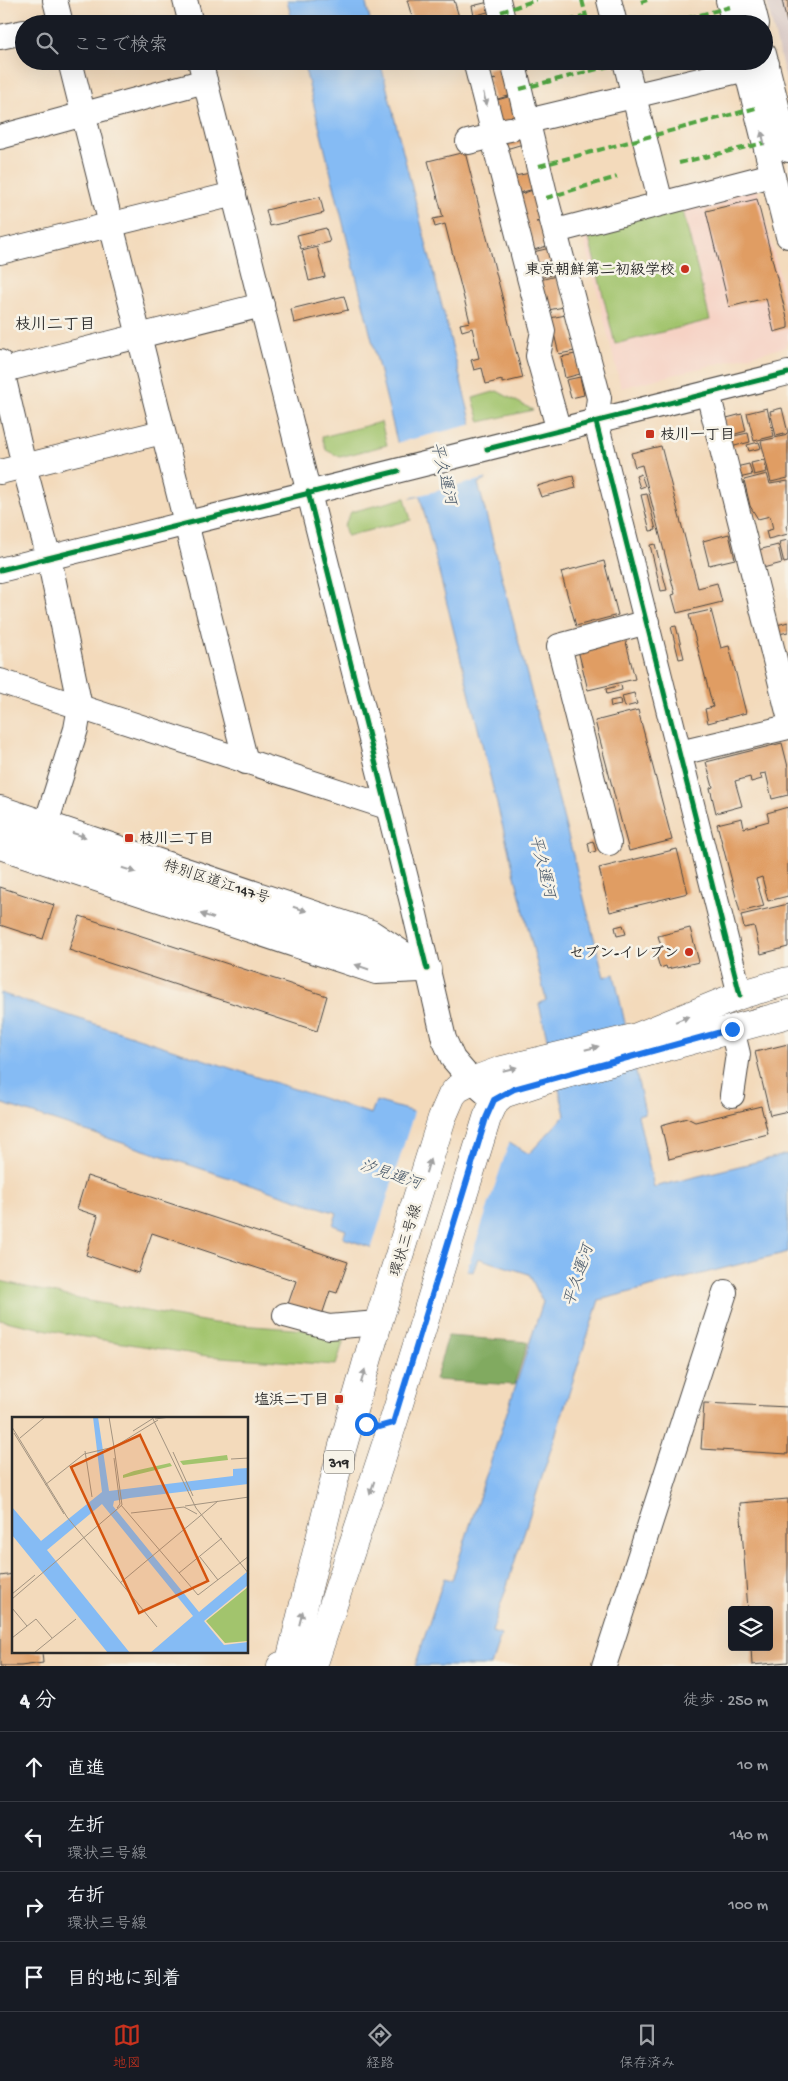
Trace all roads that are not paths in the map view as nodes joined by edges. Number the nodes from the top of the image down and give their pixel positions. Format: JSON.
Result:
{"nodes":[{"id":1,"x":55,"y":0,"type":"edge"},
{"id":2,"x":185,"y":0,"type":"edge"},
{"id":3,"x":498,"y":0,"type":"edge"},
{"id":4,"x":609,"y":0,"type":"edge"},
{"id":5,"x":728,"y":0,"type":"edge"},
{"id":6,"x":751,"y":0,"type":"edge"},
{"id":7,"x":58,"y":15,"type":"edge"},
{"id":8,"x":188,"y":15,"type":"edge"},
{"id":9,"x":502,"y":15,"type":"edge"},
{"id":10,"x":613,"y":15,"type":"edge"},
{"id":11,"x":732,"y":15,"type":"edge"},
{"id":12,"x":754,"y":15,"type":"edge"},
{"id":13,"x":15,"y":34,"type":"edge"},
{"id":14,"x":0,"y":37,"type":"edge"},
{"id":15,"x":72,"y":70,"type":"edge"},
{"id":16,"x":477,"y":70,"type":"edge"},
{"id":17,"x":515,"y":70,"type":"edge"},
{"id":18,"x":627,"y":70,"type":"edge"},
{"id":19,"x":727,"y":70,"type":"edge"},
{"id":20,"x":759,"y":70,"type":"edge"},
{"id":21,"x":202,"y":71,"type":"edge"},
{"id":22,"x":634,"y":96,"type":"junction"},
{"id":23,"x":772,"y":97,"type":"edge"},
{"id":24,"x":82,"y":114,"type":"junction"},
{"id":25,"x":528,"y":123,"type":"junction"},
{"id":26,"x":0,"y":137,"type":"edge"},
{"id":27,"x":498,"y":140,"type":"junction"},
{"id":28,"x":468,"y":142,"type":"dead end"},
{"id":29,"x":787,"y":145,"type":"edge"},
{"id":30,"x":772,"y":175,"type":"junction"},
{"id":31,"x":234,"y":194,"type":"junction"},
{"id":32,"x":661,"y":203,"type":"junction"},
{"id":33,"x":111,"y":224,"type":"junction"},
{"id":34,"x":556,"y":231,"type":"junction"},
{"id":35,"x":788,"y":236,"type":"edge"},
{"id":36,"x":0,"y":252,"type":"edge"},
{"id":37,"x":262,"y":305,"type":"junction"},
{"id":38,"x":138,"y":336,"type":"junction"},
{"id":39,"x":1,"y":368,"type":"edge"},
{"id":40,"x":788,"y":373,"type":"edge"},
{"id":41,"x":708,"y":393,"type":"junction"},
{"id":42,"x":596,"y":422,"type":"junction"},
{"id":43,"x":559,"y":431,"type":"junction"},
{"id":44,"x":162,"y":432,"type":"junction"},
{"id":45,"x":24,"y":466,"type":"junction"},
{"id":46,"x":0,"y":472,"type":"edge"},
{"id":47,"x":308,"y":492,"type":"junction"},
{"id":48,"x":185,"y":525,"type":"junction"},
{"id":49,"x":49,"y":558,"type":"junction"},
{"id":50,"x":0,"y":570,"type":"edge"},
{"id":51,"x":647,"y":622,"type":"junction"},
{"id":52,"x":0,"y":681,"type":"edge"},
{"id":53,"x":80,"y":707,"type":"junction"},
{"id":54,"x":788,"y":712,"type":"edge"},
{"id":55,"x":788,"y":726,"type":"edge"},
{"id":56,"x":680,"y":753,"type":"junction"},
{"id":57,"x":246,"y":762,"type":"junction"},
{"id":58,"x":387,"y":807,"type":"junction"},
{"id":59,"x":0,"y":808,"type":"edge"},
{"id":60,"x":46,"y":824,"type":"junction"},
{"id":61,"x":0,"y":827,"type":"edge"},
{"id":62,"x":609,"y":843,"type":"dead end"},
{"id":63,"x":0,"y":849,"type":"edge"},
{"id":64,"x":427,"y":970,"type":"junction"},
{"id":65,"x":788,"y":981,"type":"edge"},
{"id":66,"x":740,"y":995,"type":"junction"},
{"id":67,"x":788,"y":1014,"type":"edge"},
{"id":68,"x":732,"y":1029,"type":"junction"},
{"id":69,"x":639,"y":1046,"type":"junction"},
{"id":70,"x":550,"y":1068,"type":"junction"},
{"id":71,"x":472,"y":1081,"type":"junction"},
{"id":72,"x":732,"y":1095,"type":"dead end"},
{"id":73,"x":494,"y":1100,"type":"junction"},
{"id":74,"x":725,"y":1292,"type":"dead end"},
{"id":75,"x":285,"y":1315,"type":"dead end"},
{"id":76,"x":378,"y":1323,"type":"junction"},
{"id":77,"x":353,"y":1412,"type":"junction"},
{"id":78,"x":393,"y":1423,"type":"junction"},
{"id":79,"x":342,"y":1449,"type":"junction"},
{"id":80,"x":381,"y":1461,"type":"junction"},
{"id":81,"x":294,"y":1666,"type":"edge"},
{"id":82,"x":604,"y":1666,"type":"edge"}],
"edges":[{"from":1,"to":7,"type":"street"},
{"from":2,"to":8,"type":"street"},
{"from":3,"to":9,"type":"street"},
{"from":4,"to":10,"type":"street"},
{"from":5,"to":11,"type":"street"},
{"from":6,"to":12,"type":"street"},
{"from":13,"to":14,"type":"street"},
{"from":15,"to":24,"type":"street"},
{"from":16,"to":27,"type":"street","one_way":true},
{"from":17,"to":25,"type":"street"},
{"from":18,"to":22,"type":"street"},
{"from":19,"to":22,"type":"street"},
{"from":20,"to":23,"type":"street"},
{"from":21,"to":24,"type":"street"},
{"from":21,"to":31,"type":"street"},
{"from":22,"to":25,"type":"street"},
{"from":22,"to":32,"type":"street"},
{"from":23,"to":29,"type":"street"},
{"from":30,"to":23,"type":"street","one_way":true},
{"from":24,"to":26,"type":"street"},
{"from":24,"to":33,"type":"street"},
{"from":25,"to":27,"type":"street"},
{"from":25,"to":34,"type":"street"},
{"from":27,"to":28,"type":"street"},
{"from":27,"to":43,"type":"street"},
{"from":30,"to":32,"type":"street"},
{"from":30,"to":35,"type":"street"},
{"from":31,"to":33,"type":"street"},
{"from":31,"to":37,"type":"street"},
{"from":32,"to":34,"type":"street"},
{"from":33,"to":36,"type":"street"},
{"from":33,"to":38,"type":"street"},
{"from":34,"to":42,"type":"street"},
{"from":37,"to":38,"type":"street"},
{"from":37,"to":47,"type":"street"},
{"from":38,"to":39,"type":"street"},
{"from":38,"to":44,"type":"street"},
{"from":39,"to":45,"type":"street"},
{"from":40,"to":41,"type":"street"},
{"from":41,"to":42,"type":"street"},
{"from":41,"to":54,"type":"street"},
{"from":42,"to":43,"type":"street"},
{"from":42,"to":51,"type":"street"},
{"from":43,"to":47,"type":"street"},
{"from":44,"to":45,"type":"street"},
{"from":44,"to":48,"type":"street"},
{"from":45,"to":46,"type":"street"},
{"from":45,"to":49,"type":"street"},
{"from":47,"to":48,"type":"street"},
{"from":47,"to":58,"type":"street"},
{"from":48,"to":49,"type":"street"},
{"from":48,"to":57,"type":"street"},
{"from":49,"to":50,"type":"street"},
{"from":49,"to":53,"type":"street"},
{"from":51,"to":56,"type":"street"},
{"from":51,"to":62,"type":"street"},
{"from":52,"to":53,"type":"street"},
{"from":53,"to":57,"type":"street"},
{"from":53,"to":60,"type":"street"},
{"from":55,"to":56,"type":"street"},
{"from":56,"to":66,"type":"street"},
{"from":57,"to":58,"type":"street"},
{"from":58,"to":64,"type":"street"},
{"from":59,"to":60,"type":"street","name":"特別区道江147号"},
{"from":60,"to":64,"type":"street","name":"特別区道江147号","one_way":true},
{"from":61,"to":64,"type":"main road","one_way":true},
{"from":64,"to":63,"type":"street","one_way":true},
{"from":64,"to":71,"type":"street"},
{"from":65,"to":66,"type":"main road","name":"環状三号線","number":"319"},
{"from":69,"to":66,"type":"main road","name":"環状三号線","number":"319","one_way":true},
{"from":67,"to":68,"type":"main road","name":"環状三号線","number":"319"},
{"from":68,"to":69,"type":"main road","name":"環状三号線","number":"319"},
{"from":68,"to":72,"type":"street"},
{"from":69,"to":70,"type":"main road","name":"環状三号線","number":"319"},
{"from":71,"to":70,"type":"main road","name":"環状三号線","number":"319","one_way":true},
{"from":70,"to":73,"type":"main road","name":"環状三号線","number":"319"},
{"from":71,"to":73,"type":"street"},
{"from":76,"to":71,"type":"main road","name":"環状三号線","number":"319","one_way":true},
{"from":73,"to":78,"type":"main road","name":"環状三号線","number":"319"},
{"from":74,"to":82,"type":"street"},
{"from":75,"to":76,"type":"street"},
{"from":77,"to":76,"type":"main road","name":"環状三号線","number":"319","one_way":true},
{"from":77,"to":78,"type":"main road"},
{"from":77,"to":79,"type":"main road","name":"環状三号線","number":"319"},
{"from":78,"to":80,"type":"main road","name":"環状三号線","number":"319"},
{"from":79,"to":80,"type":"main road"},
{"from":81,"to":79,"type":"main road","name":"環状三号線","number":"319","one_way":true},
{"from":80,"to":81,"type":"main road","name":"環状三号線","number":"319","one_way":true}]}
